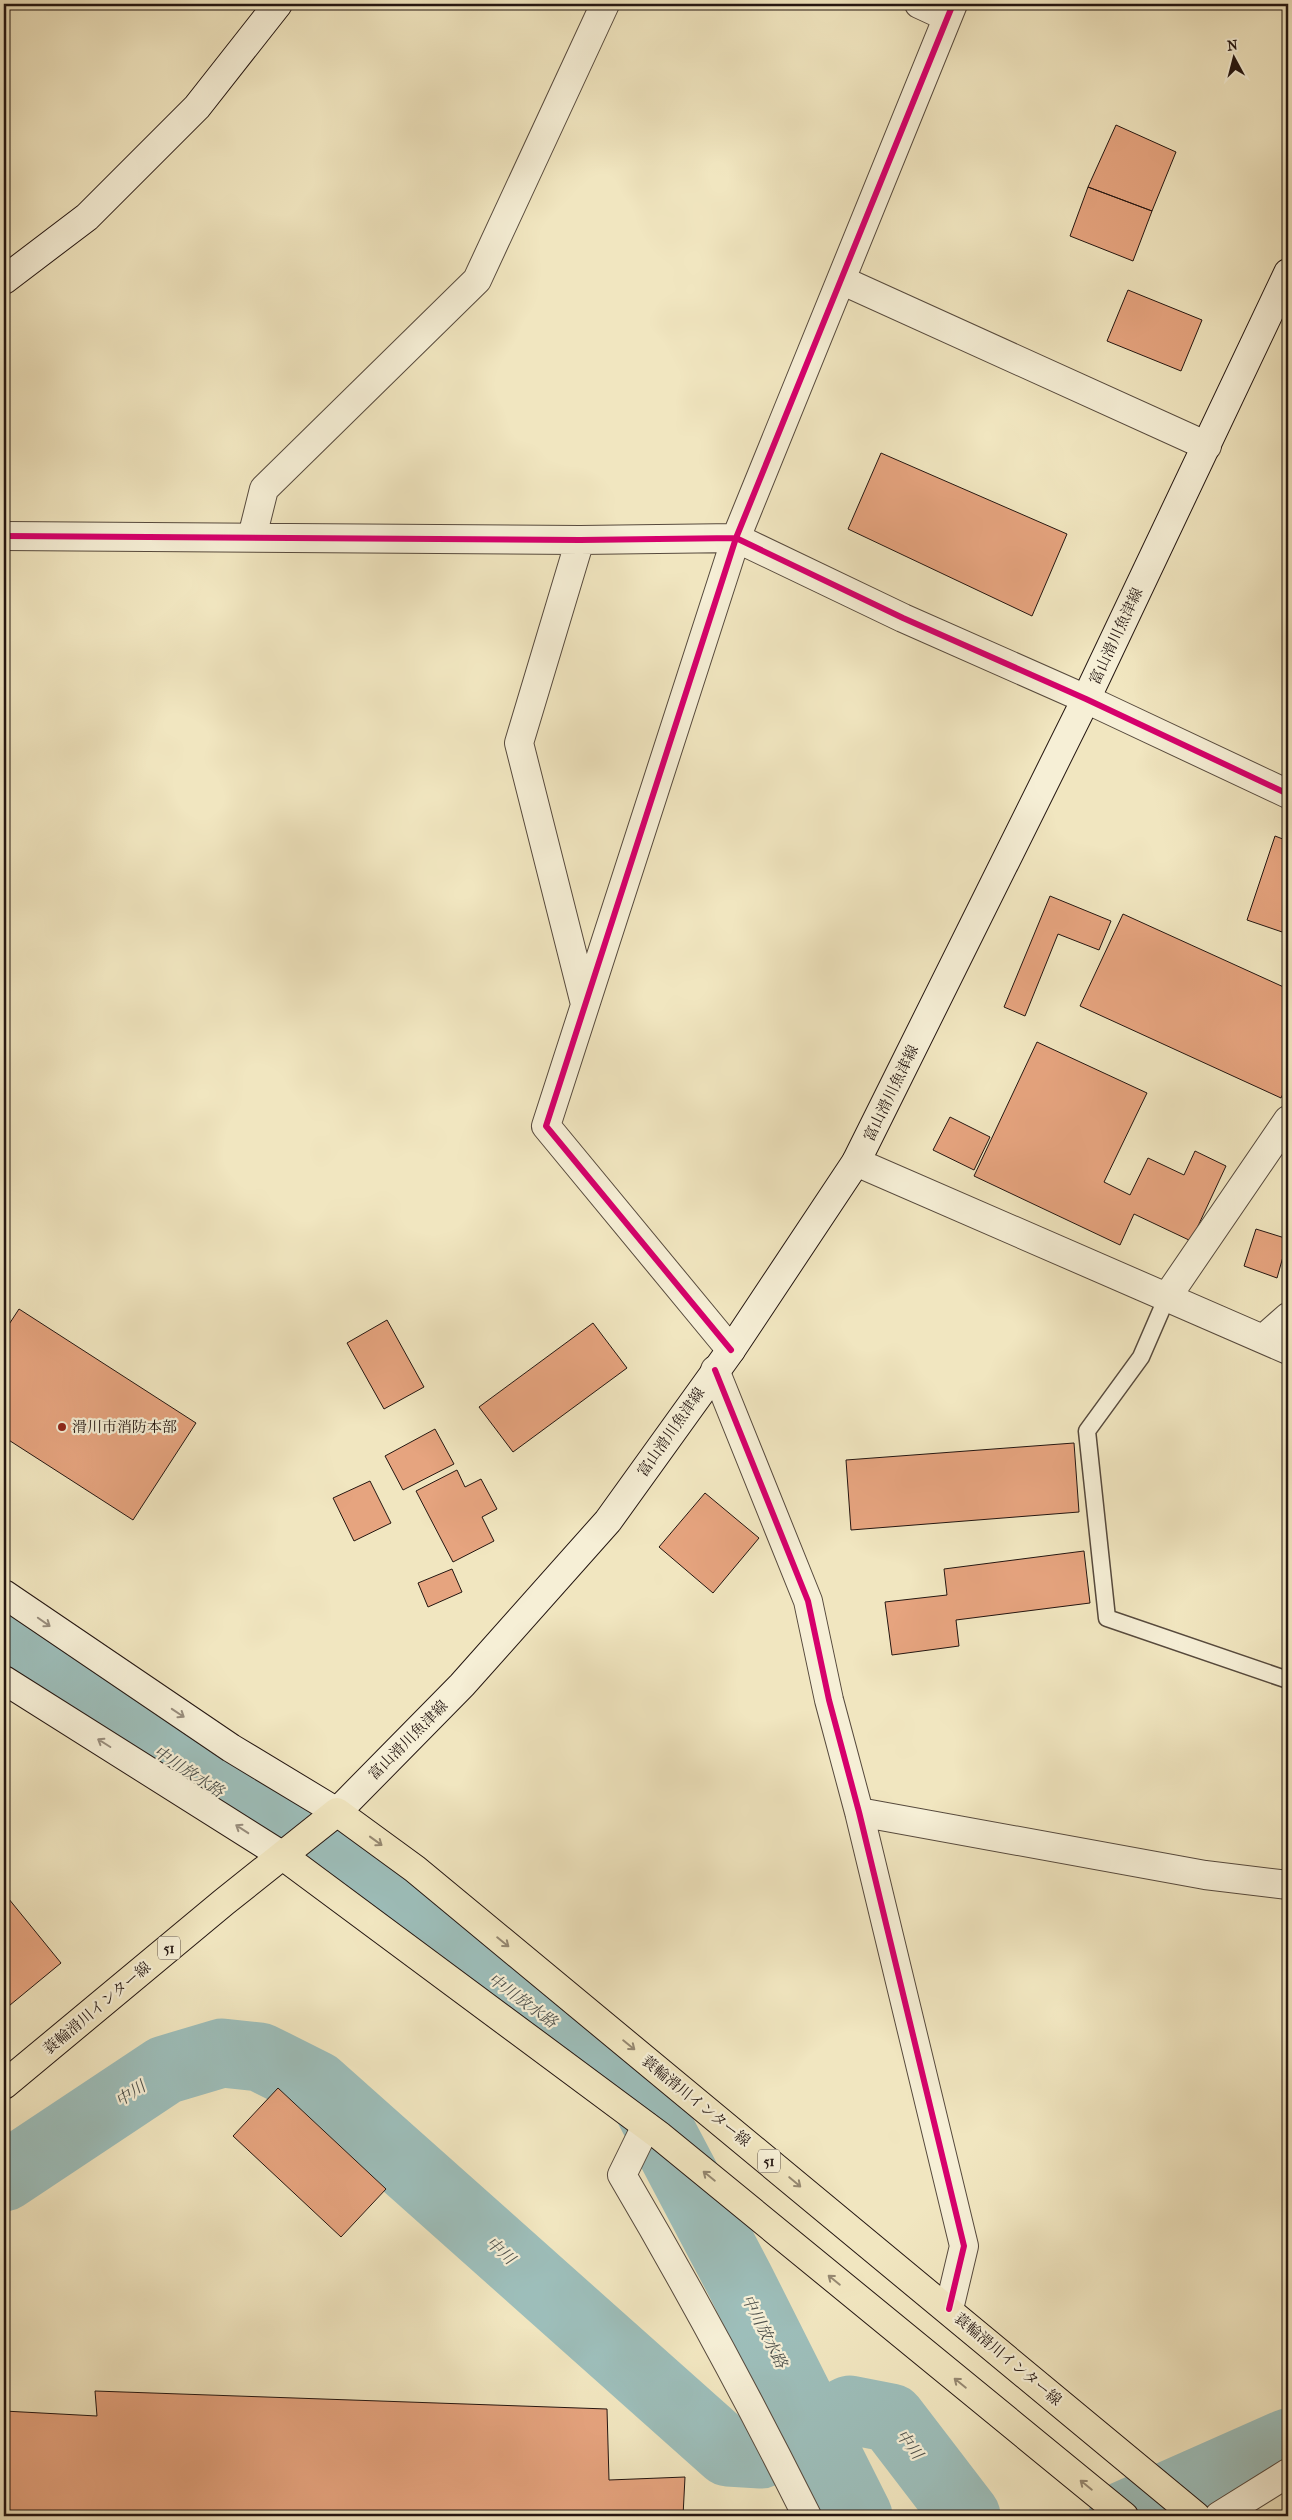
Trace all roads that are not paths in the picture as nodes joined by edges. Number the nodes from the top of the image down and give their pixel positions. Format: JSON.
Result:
{"nodes":[{"id":1,"x":278,"y":4,"type":"edge"},
{"id":2,"x":606,"y":4,"type":"edge"},
{"id":3,"x":919,"y":4,"type":"edge"},
{"id":4,"x":950,"y":10,"type":"edge"},
{"id":5,"x":1288,"y":273,"type":"edge"},
{"id":6,"x":4,"y":280,"type":"edge"},
{"id":7,"x":840,"y":280,"type":"junction"},
{"id":8,"x":1206,"y":446,"type":"junction"},
{"id":9,"x":4,"y":536,"type":"edge"},
{"id":10,"x":252,"y":538,"type":"junction"},
{"id":11,"x":736,"y":538,"type":"junction"},
{"id":12,"x":580,"y":540,"type":"junction"},
{"id":13,"x":1086,"y":699,"type":"junction"},
{"id":14,"x":1288,"y":794,"type":"edge"},
{"id":15,"x":585,"y":1004,"type":"junction"},
{"id":16,"x":1288,"y":1120,"type":"edge"},
{"id":17,"x":856,"y":1162,"type":"junction"},
{"id":18,"x":1166,"y":1297,"type":"junction"},
{"id":19,"x":1288,"y":1317,"type":"edge"},
{"id":20,"x":1263,"y":1339,"type":"junction"},
{"id":21,"x":1288,"y":1350,"type":"edge"},
{"id":22,"x":723,"y":1360,"type":"junction"},
{"id":23,"x":4,"y":1594,"type":"edge"},
{"id":24,"x":4,"y":1680,"type":"edge"},
{"id":25,"x":1288,"y":1680,"type":"edge"},
{"id":26,"x":337,"y":1812,"type":"junction"},
{"id":27,"x":859,"y":1812,"type":"junction"},
{"id":28,"x":283,"y":1856,"type":"junction"},
{"id":29,"x":1288,"y":1885,"type":"edge"},
{"id":30,"x":4,"y":2084,"type":"edge"},
{"id":31,"x":646,"y":2126,"type":"junction"},
{"id":32,"x":949,"y":2309,"type":"junction"},
{"id":33,"x":1288,"y":2473,"type":"edge"},
{"id":34,"x":807,"y":2516,"type":"edge"},
{"id":35,"x":1124,"y":2516,"type":"edge"},
{"id":36,"x":1196,"y":2516,"type":"edge"},
{"id":37,"x":1219,"y":2516,"type":"edge"}],
"edges":[{"from":1,"to":6,"type":"street"},
{"from":2,"to":10,"type":"street"},
{"from":3,"to":4,"type":"street"},
{"from":4,"to":7,"type":"street"},
{"from":5,"to":8,"type":"street","name":"富山滑川魚津線"},
{"from":7,"to":8,"type":"street"},
{"from":7,"to":11,"type":"street"},
{"from":8,"to":13,"type":"street","name":"富山滑川魚津線"},
{"from":9,"to":10,"type":"street"},
{"from":10,"to":12,"type":"street"},
{"from":11,"to":12,"type":"street"},
{"from":11,"to":13,"type":"street"},
{"from":11,"to":15,"type":"street"},
{"from":12,"to":15,"type":"street"},
{"from":13,"to":14,"type":"street"},
{"from":13,"to":17,"type":"street","name":"富山滑川魚津線"},
{"from":15,"to":22,"type":"street"},
{"from":16,"to":18,"type":"street"},
{"from":17,"to":18,"type":"street"},
{"from":17,"to":22,"type":"street","name":"富山滑川魚津線"},
{"from":18,"to":20,"type":"street"},
{"from":18,"to":25,"type":"lane"},
{"from":19,"to":20,"type":"street"},
{"from":20,"to":21,"type":"street"},
{"from":22,"to":26,"type":"street","name":"富山滑川魚津線"},
{"from":22,"to":27,"type":"street"},
{"from":23,"to":26,"type":"street","one_way":true},
{"from":28,"to":24,"type":"street","one_way":true},
{"from":26,"to":28,"type":"main road","name":"蓑輪滑川インター線","number":"51"},
{"from":26,"to":32,"type":"main road","name":"蓑輪滑川インター線","number":"51","one_way":true},
{"from":27,"to":29,"type":"street"},
{"from":27,"to":32,"type":"street"},
{"from":28,"to":30,"type":"main road","name":"蓑輪滑川インター線","number":"51"},
{"from":28,"to":31,"type":"main road"},
{"from":31,"to":34,"type":"street"},
{"from":35,"to":31,"type":"main road","one_way":true},
{"from":32,"to":36,"type":"main road","name":"蓑輪滑川インター線","number":"51"},
{"from":33,"to":37,"type":"street"}]}
